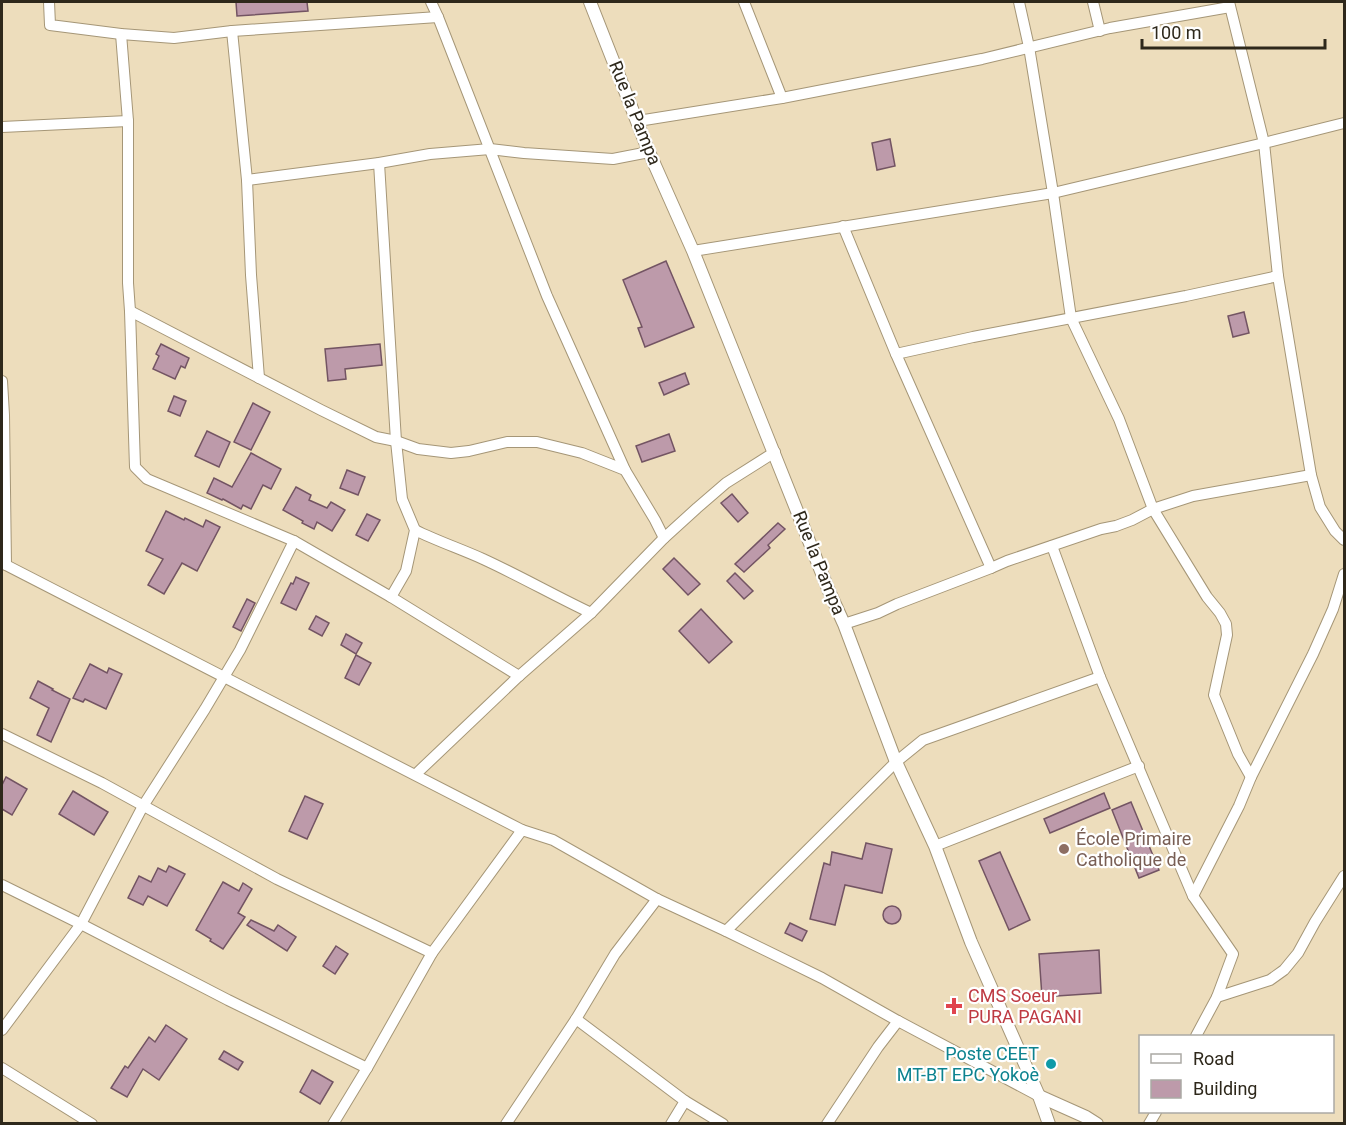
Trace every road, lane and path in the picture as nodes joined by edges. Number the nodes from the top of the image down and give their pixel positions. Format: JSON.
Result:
{"nodes":[{"id":1,"x":49,"y":2,"type":"edge"},
{"id":2,"x":431,"y":2,"type":"edge"},
{"id":3,"x":590,"y":2,"type":"edge"},
{"id":4,"x":744,"y":2,"type":"edge"},
{"id":5,"x":1020,"y":2,"type":"edge"},
{"id":6,"x":1093,"y":2,"type":"edge"},
{"id":7,"x":1229,"y":4,"type":"edge"},
{"id":8,"x":438,"y":17,"type":"junction"},
{"id":9,"x":232,"y":30,"type":"junction"},
{"id":10,"x":1100,"y":31,"type":"junction"},
{"id":11,"x":121,"y":34,"type":"junction"},
{"id":12,"x":1029,"y":47,"type":"junction"},
{"id":13,"x":782,"y":98,"type":"junction"},
{"id":14,"x":128,"y":121,"type":"junction"},
{"id":15,"x":638,"y":121,"type":"junction"},
{"id":16,"x":1344,"y":123,"type":"edge"},
{"id":17,"x":2,"y":127,"type":"edge"},
{"id":18,"x":1264,"y":143,"type":"junction"},
{"id":19,"x":490,"y":149,"type":"junction"},
{"id":20,"x":650,"y":152,"type":"junction"},
{"id":21,"x":379,"y":163,"type":"junction"},
{"id":22,"x":247,"y":180,"type":"junction"},
{"id":23,"x":1053,"y":193,"type":"junction"},
{"id":24,"x":843,"y":226,"type":"junction"},
{"id":25,"x":693,"y":251,"type":"junction"},
{"id":26,"x":1278,"y":276,"type":"junction"},
{"id":27,"x":130,"y":311,"type":"junction"},
{"id":28,"x":1071,"y":318,"type":"junction"},
{"id":29,"x":896,"y":354,"type":"junction"},
{"id":30,"x":259,"y":378,"type":"junction"},
{"id":31,"x":2,"y":381,"type":"edge"},
{"id":32,"x":3,"y":414,"type":"edge"},
{"id":33,"x":396,"y":441,"type":"junction"},
{"id":34,"x":775,"y":452,"type":"junction"},
{"id":35,"x":625,"y":470,"type":"junction"},
{"id":36,"x":1311,"y":476,"type":"junction"},
{"id":37,"x":1153,"y":509,"type":"junction"},
{"id":38,"x":415,"y":530,"type":"junction"},
{"id":39,"x":664,"y":538,"type":"junction"},
{"id":40,"x":1344,"y":540,"type":"edge"},
{"id":41,"x":294,"y":541,"type":"junction"},
{"id":42,"x":1052,"y":546,"type":"junction"},
{"id":43,"x":4,"y":565,"type":"edge"},
{"id":44,"x":992,"y":568,"type":"junction"},
{"id":45,"x":1344,"y":574,"type":"edge"},
{"id":46,"x":391,"y":597,"type":"junction"},
{"id":47,"x":1333,"y":609,"type":"junction"},
{"id":48,"x":591,"y":613,"type":"junction"},
{"id":49,"x":1344,"y":616,"type":"edge"},
{"id":50,"x":844,"y":624,"type":"junction"},
{"id":51,"x":519,"y":675,"type":"junction"},
{"id":52,"x":1100,"y":676,"type":"junction"},
{"id":53,"x":224,"y":678,"type":"junction"},
{"id":54,"x":2,"y":734,"type":"edge"},
{"id":55,"x":896,"y":762,"type":"junction"},
{"id":56,"x":1139,"y":766,"type":"junction"},
{"id":57,"x":416,"y":774,"type":"junction"},
{"id":58,"x":1251,"y":777,"type":"junction"},
{"id":59,"x":143,"y":806,"type":"junction"},
{"id":60,"x":522,"y":830,"type":"junction"},
{"id":61,"x":935,"y":846,"type":"junction"},
{"id":62,"x":1344,"y":876,"type":"edge"},
{"id":63,"x":2,"y":885,"type":"edge"},
{"id":64,"x":1193,"y":896,"type":"junction"},
{"id":65,"x":657,"y":900,"type":"junction"},
{"id":66,"x":81,"y":924,"type":"junction"},
{"id":67,"x":726,"y":931,"type":"junction"},
{"id":68,"x":432,"y":953,"type":"junction"},
{"id":69,"x":1217,"y":997,"type":"junction"},
{"id":70,"x":576,"y":1019,"type":"junction"},
{"id":71,"x":898,"y":1021,"type":"junction"},
{"id":72,"x":2,"y":1030,"type":"edge"},
{"id":73,"x":1197,"y":1035,"type":"edge"},
{"id":74,"x":2,"y":1068,"type":"edge"},
{"id":75,"x":367,"y":1068,"type":"junction"},
{"id":76,"x":1039,"y":1096,"type":"junction"},
{"id":77,"x":685,"y":1101,"type":"junction"},
{"id":78,"x":92,"y":1124,"type":"edge"},
{"id":79,"x":333,"y":1124,"type":"edge"},
{"id":80,"x":506,"y":1124,"type":"edge"},
{"id":81,"x":671,"y":1124,"type":"edge"},
{"id":82,"x":723,"y":1124,"type":"edge"},
{"id":83,"x":827,"y":1124,"type":"edge"},
{"id":84,"x":1050,"y":1124,"type":"edge"},
{"id":85,"x":1096,"y":1124,"type":"edge"}],
"edges":[{"from":1,"to":11,"type":"street"},
{"from":2,"to":8,"type":"street"},
{"from":3,"to":15,"type":"street","name":"Rue la Pampa"},
{"from":4,"to":13,"type":"street"},
{"from":5,"to":12,"type":"street"},
{"from":6,"to":10,"type":"street"},
{"from":7,"to":10,"type":"street"},
{"from":7,"to":18,"type":"street"},
{"from":8,"to":9,"type":"street"},
{"from":8,"to":19,"type":"street"},
{"from":9,"to":11,"type":"street"},
{"from":9,"to":22,"type":"street"},
{"from":10,"to":12,"type":"street"},
{"from":11,"to":14,"type":"street"},
{"from":12,"to":13,"type":"street"},
{"from":12,"to":23,"type":"street"},
{"from":13,"to":15,"type":"street"},
{"from":14,"to":17,"type":"street"},
{"from":14,"to":27,"type":"street"},
{"from":15,"to":20,"type":"street","name":"Rue la Pampa"},
{"from":16,"to":18,"type":"street"},
{"from":18,"to":23,"type":"street"},
{"from":18,"to":26,"type":"street"},
{"from":19,"to":20,"type":"street"},
{"from":19,"to":21,"type":"street"},
{"from":19,"to":35,"type":"street"},
{"from":20,"to":25,"type":"street","name":"Rue la Pampa"},
{"from":21,"to":22,"type":"street"},
{"from":21,"to":33,"type":"street"},
{"from":22,"to":30,"type":"street"},
{"from":23,"to":24,"type":"street"},
{"from":23,"to":28,"type":"street"},
{"from":24,"to":25,"type":"street"},
{"from":24,"to":29,"type":"street"},
{"from":25,"to":34,"type":"street","name":"Rue la Pampa"},
{"from":26,"to":28,"type":"street"},
{"from":26,"to":36,"type":"street"},
{"from":27,"to":30,"type":"street"},
{"from":27,"to":41,"type":"street"},
{"from":28,"to":29,"type":"street"},
{"from":28,"to":37,"type":"street"},
{"from":29,"to":44,"type":"street"},
{"from":30,"to":33,"type":"street"},
{"from":31,"to":32,"type":"street"},
{"from":32,"to":43,"type":"street"},
{"from":33,"to":35,"type":"street"},
{"from":33,"to":38,"type":"street"},
{"from":34,"to":39,"type":"street"},
{"from":34,"to":50,"type":"street","name":"Rue la Pampa"},
{"from":35,"to":39,"type":"street"},
{"from":36,"to":37,"type":"street"},
{"from":36,"to":40,"type":"street"},
{"from":37,"to":42,"type":"street"},
{"from":37,"to":58,"type":"street"},
{"from":38,"to":46,"type":"street"},
{"from":38,"to":48,"type":"street"},
{"from":39,"to":48,"type":"street"},
{"from":41,"to":46,"type":"street"},
{"from":41,"to":53,"type":"street"},
{"from":42,"to":44,"type":"street"},
{"from":42,"to":52,"type":"street"},
{"from":43,"to":53,"type":"street"},
{"from":44,"to":50,"type":"street"},
{"from":45,"to":47,"type":"street"},
{"from":46,"to":51,"type":"street"},
{"from":47,"to":49,"type":"street"},
{"from":47,"to":58,"type":"street"},
{"from":48,"to":51,"type":"street"},
{"from":50,"to":55,"type":"street","name":"Rue la Pampa"},
{"from":51,"to":57,"type":"street"},
{"from":52,"to":55,"type":"street"},
{"from":52,"to":56,"type":"street"},
{"from":53,"to":57,"type":"street"},
{"from":53,"to":59,"type":"street"},
{"from":54,"to":59,"type":"street"},
{"from":55,"to":61,"type":"street","name":"Rue la Pampa"},
{"from":55,"to":67,"type":"street"},
{"from":56,"to":61,"type":"street"},
{"from":56,"to":64,"type":"street"},
{"from":57,"to":60,"type":"street"},
{"from":58,"to":64,"type":"street"},
{"from":59,"to":66,"type":"street"},
{"from":59,"to":68,"type":"street"},
{"from":60,"to":65,"type":"street"},
{"from":60,"to":68,"type":"street"},
{"from":61,"to":76,"type":"street","name":"Rue la Pampa"},
{"from":62,"to":69,"type":"street"},
{"from":63,"to":66,"type":"street"},
{"from":64,"to":69,"type":"street"},
{"from":65,"to":67,"type":"street"},
{"from":65,"to":70,"type":"street"},
{"from":66,"to":72,"type":"street"},
{"from":66,"to":75,"type":"street"},
{"from":67,"to":71,"type":"street"},
{"from":68,"to":75,"type":"street"},
{"from":69,"to":73,"type":"street"},
{"from":70,"to":77,"type":"street"},
{"from":70,"to":80,"type":"street"},
{"from":71,"to":76,"type":"street"},
{"from":71,"to":83,"type":"street"},
{"from":74,"to":78,"type":"street"},
{"from":75,"to":79,"type":"street"},
{"from":76,"to":84,"type":"street","name":"Rue la Pampa"},
{"from":76,"to":85,"type":"street"},
{"from":77,"to":81,"type":"street"},
{"from":77,"to":82,"type":"street"}]}
